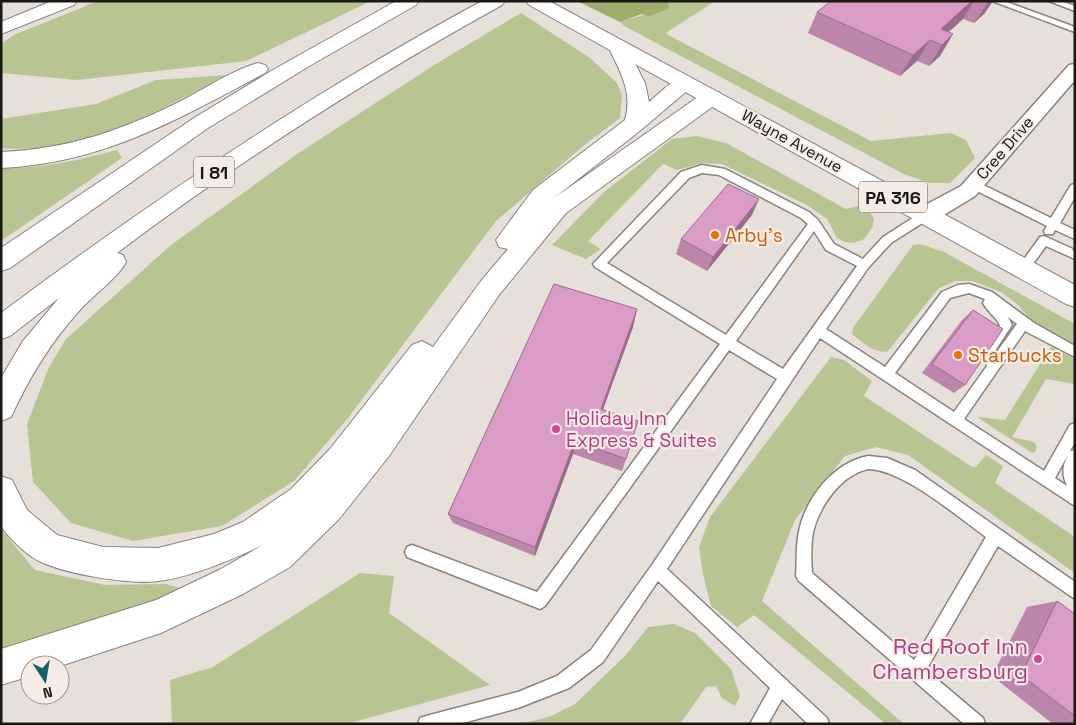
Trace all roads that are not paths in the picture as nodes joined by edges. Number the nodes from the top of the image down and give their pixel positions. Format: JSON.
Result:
{"nodes":[{"id":1,"x":47,"y":1,"type":"edge"},
{"id":2,"x":68,"y":1,"type":"edge"},
{"id":3,"x":391,"y":1,"type":"edge"},
{"id":4,"x":410,"y":1,"type":"edge"},
{"id":5,"x":496,"y":1,"type":"edge"},
{"id":6,"x":535,"y":1,"type":"edge"},
{"id":7,"x":996,"y":1,"type":"edge"},
{"id":8,"x":1053,"y":1,"type":"edge"},
{"id":9,"x":1075,"y":10,"type":"edge"},
{"id":10,"x":1,"y":21,"type":"edge"},
{"id":11,"x":1,"y":29,"type":"edge"},
{"id":12,"x":1075,"y":30,"type":"edge"},
{"id":13,"x":617,"y":46,"type":"junction"},
{"id":14,"x":1075,"y":69,"type":"edge"},
{"id":15,"x":686,"y":84,"type":"junction"},
{"id":16,"x":712,"y":97,"type":"junction"},
{"id":17,"x":634,"y":124,"type":"junction"},
{"id":18,"x":243,"y":152,"type":"junction"},
{"id":19,"x":1,"y":160,"type":"edge"},
{"id":20,"x":973,"y":184,"type":"junction"},
{"id":21,"x":1075,"y":188,"type":"edge"},
{"id":22,"x":1063,"y":209,"type":"junction"},
{"id":23,"x":1075,"y":214,"type":"edge"},
{"id":24,"x":926,"y":215,"type":"junction"},
{"id":25,"x":814,"y":223,"type":"junction"},
{"id":26,"x":1053,"y":225,"type":"junction"},
{"id":27,"x":1075,"y":235,"type":"edge"},
{"id":28,"x":1044,"y":240,"type":"junction"},
{"id":29,"x":1075,"y":255,"type":"edge"},
{"id":30,"x":1,"y":261,"type":"edge"},
{"id":31,"x":864,"y":265,"type":"junction"},
{"id":32,"x":1022,"y":269,"type":"junction"},
{"id":33,"x":1075,"y":297,"type":"edge"},
{"id":34,"x":1024,"y":323,"type":"junction"},
{"id":35,"x":1,"y":328,"type":"edge"},
{"id":36,"x":818,"y":330,"type":"junction"},
{"id":37,"x":728,"y":343,"type":"junction"},
{"id":38,"x":1075,"y":352,"type":"edge"},
{"id":39,"x":993,"y":366,"type":"junction"},
{"id":40,"x":890,"y":370,"type":"junction"},
{"id":41,"x":785,"y":377,"type":"junction"},
{"id":42,"x":1,"y":408,"type":"edge"},
{"id":43,"x":956,"y":420,"type":"junction"},
{"id":44,"x":1075,"y":429,"type":"edge"},
{"id":45,"x":1075,"y":456,"type":"edge"},
{"id":46,"x":1046,"y":480,"type":"junction"},
{"id":47,"x":1075,"y":486,"type":"edge"},
{"id":48,"x":1,"y":491,"type":"edge"},
{"id":49,"x":1075,"y":499,"type":"edge"},
{"id":50,"x":996,"y":535,"type":"junction"},
{"id":51,"x":412,"y":552,"type":"dead end"},
{"id":52,"x":657,"y":570,"type":"junction"},
{"id":53,"x":1075,"y":591,"type":"edge"},
{"id":54,"x":1,"y":667,"type":"edge"},
{"id":55,"x":916,"y":672,"type":"junction"},
{"id":56,"x":781,"y":686,"type":"junction"},
{"id":57,"x":426,"y":724,"type":"edge"},
{"id":58,"x":758,"y":724,"type":"edge"},
{"id":59,"x":821,"y":724,"type":"edge"},
{"id":60,"x":977,"y":724,"type":"edge"}],
"edges":[{"from":1,"to":10,"type":"main road"},
{"from":2,"to":11,"type":"main road"},
{"from":3,"to":19,"type":"main road"},
{"from":4,"to":30,"type":"main road","number":"I 81"},
{"from":5,"to":18,"type":"main road","number":"I 81"},
{"from":6,"to":13,"type":"main road","name":"Wayne Avenue","number":"PA 316"},
{"from":7,"to":12,"type":"lane"},
{"from":8,"to":9,"type":"lane"},
{"from":13,"to":15,"type":"main road","name":"Wayne Avenue","number":"PA 316"},
{"from":13,"to":17,"type":"main road"},
{"from":14,"to":20,"type":"street","name":"Cree Drive"},
{"from":15,"to":16,"type":"main road","name":"Wayne Avenue","number":"PA 316"},
{"from":15,"to":17,"type":"main road"},
{"from":16,"to":24,"type":"main road","name":"Wayne Avenue","number":"PA 316"},
{"from":16,"to":54,"type":"main road"},
{"from":17,"to":48,"type":"main road"},
{"from":18,"to":35,"type":"main road","number":"I 81"},
{"from":18,"to":42,"type":"main road"},
{"from":20,"to":24,"type":"street","name":"Cree Drive"},
{"from":20,"to":26,"type":"lane"},
{"from":21,"to":22,"type":"lane"},
{"from":22,"to":23,"type":"lane"},
{"from":22,"to":26,"type":"lane"},
{"from":24,"to":31,"type":"lane"},
{"from":24,"to":32,"type":"main road","name":"Wayne Avenue","number":"PA 316"},
{"from":25,"to":31,"type":"lane"},
{"from":25,"to":37,"type":"lane"},
{"from":25,"to":37,"type":"lane"},
{"from":26,"to":27,"type":"lane"},
{"from":26,"to":28,"type":"lane"},
{"from":28,"to":29,"type":"lane"},
{"from":28,"to":32,"type":"lane"},
{"from":31,"to":36,"type":"lane"},
{"from":32,"to":33,"type":"main road","name":"Wayne Avenue","number":"PA 316"},
{"from":34,"to":38,"type":"lane"},
{"from":34,"to":39,"type":"lane"},
{"from":34,"to":40,"type":"lane"},
{"from":36,"to":40,"type":"lane"},
{"from":36,"to":41,"type":"lane"},
{"from":37,"to":41,"type":"lane"},
{"from":37,"to":51,"type":"lane"},
{"from":39,"to":40,"type":"lane"},
{"from":39,"to":43,"type":"lane"},
{"from":40,"to":43,"type":"lane"},
{"from":41,"to":52,"type":"lane"},
{"from":43,"to":46,"type":"lane"},
{"from":44,"to":46,"type":"lane"},
{"from":45,"to":47,"type":"lane"},
{"from":46,"to":49,"type":"lane"},
{"from":50,"to":53,"type":"lane"},
{"from":50,"to":55,"type":"lane"},
{"from":50,"to":55,"type":"lane"},
{"from":52,"to":56,"type":"lane"},
{"from":52,"to":57,"type":"lane"},
{"from":55,"to":60,"type":"lane"},
{"from":56,"to":58,"type":"lane"},
{"from":56,"to":59,"type":"lane"}]}
